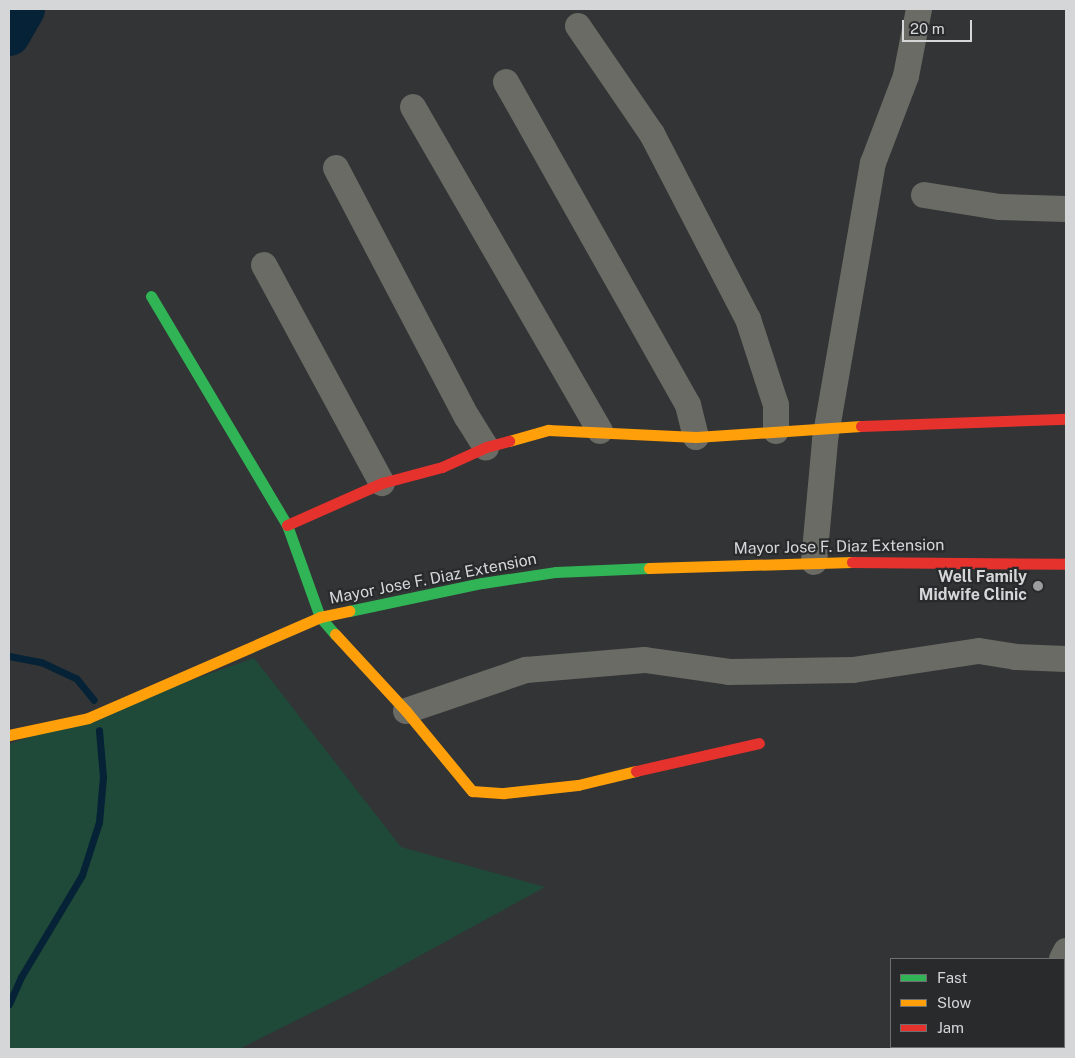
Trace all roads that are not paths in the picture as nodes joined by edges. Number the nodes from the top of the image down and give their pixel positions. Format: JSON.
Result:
{"nodes":[{"id":1,"x":919,"y":9,"type":"edge"},
{"id":2,"x":578,"y":26,"type":"dead end"},
{"id":3,"x":506,"y":82,"type":"dead end"},
{"id":4,"x":413,"y":107,"type":"dead end"},
{"id":5,"x":336,"y":168,"type":"dead end"},
{"id":6,"x":924,"y":195,"type":"dead end"},
{"id":7,"x":1066,"y":209,"type":"edge"},
{"id":8,"x":264,"y":265,"type":"dead end"},
{"id":9,"x":152,"y":296,"type":"dead end"},
{"id":10,"x":1066,"y":419,"type":"edge"},
{"id":11,"x":828,"y":427,"type":"junction"},
{"id":12,"x":600,"y":431,"type":"junction"},
{"id":13,"x":776,"y":431,"type":"junction"},
{"id":14,"x":696,"y":437,"type":"junction"},
{"id":15,"x":486,"y":447,"type":"junction"},
{"id":16,"x":382,"y":483,"type":"junction"},
{"id":17,"x":288,"y":525,"type":"junction"},
{"id":18,"x":814,"y":562,"type":"junction"},
{"id":19,"x":1066,"y":564,"type":"edge"},
{"id":20,"x":320,"y":617,"type":"junction"},
{"id":21,"x":1066,"y":659,"type":"edge"},
{"id":22,"x":406,"y":711,"type":"junction"},
{"id":23,"x":9,"y":735,"type":"edge"},
{"id":24,"x":759,"y":743,"type":"dead end"}],
"edges":[{"from":1,"to":11,"type":"street"},
{"from":2,"to":13,"type":"street"},
{"from":3,"to":14,"type":"street"},
{"from":4,"to":12,"type":"street"},
{"from":5,"to":15,"type":"street"},
{"from":6,"to":7,"type":"street"},
{"from":8,"to":16,"type":"street"},
{"from":9,"to":17,"type":"street"},
{"from":10,"to":11,"type":"street"},
{"from":11,"to":13,"type":"street"},
{"from":11,"to":18,"type":"street"},
{"from":12,"to":14,"type":"street"},
{"from":12,"to":15,"type":"street"},
{"from":13,"to":14,"type":"street"},
{"from":15,"to":16,"type":"street"},
{"from":16,"to":17,"type":"street"},
{"from":17,"to":20,"type":"street"},
{"from":18,"to":19,"type":"street","name":"Mayor Jose F. Diaz Extension"},
{"from":18,"to":20,"type":"street","name":"Mayor Jose F. Diaz Extension"},
{"from":20,"to":22,"type":"street"},
{"from":20,"to":23,"type":"street","name":"Mayor Jose F. Diaz Extension"},
{"from":21,"to":22,"type":"street"},
{"from":22,"to":24,"type":"street"}]}
